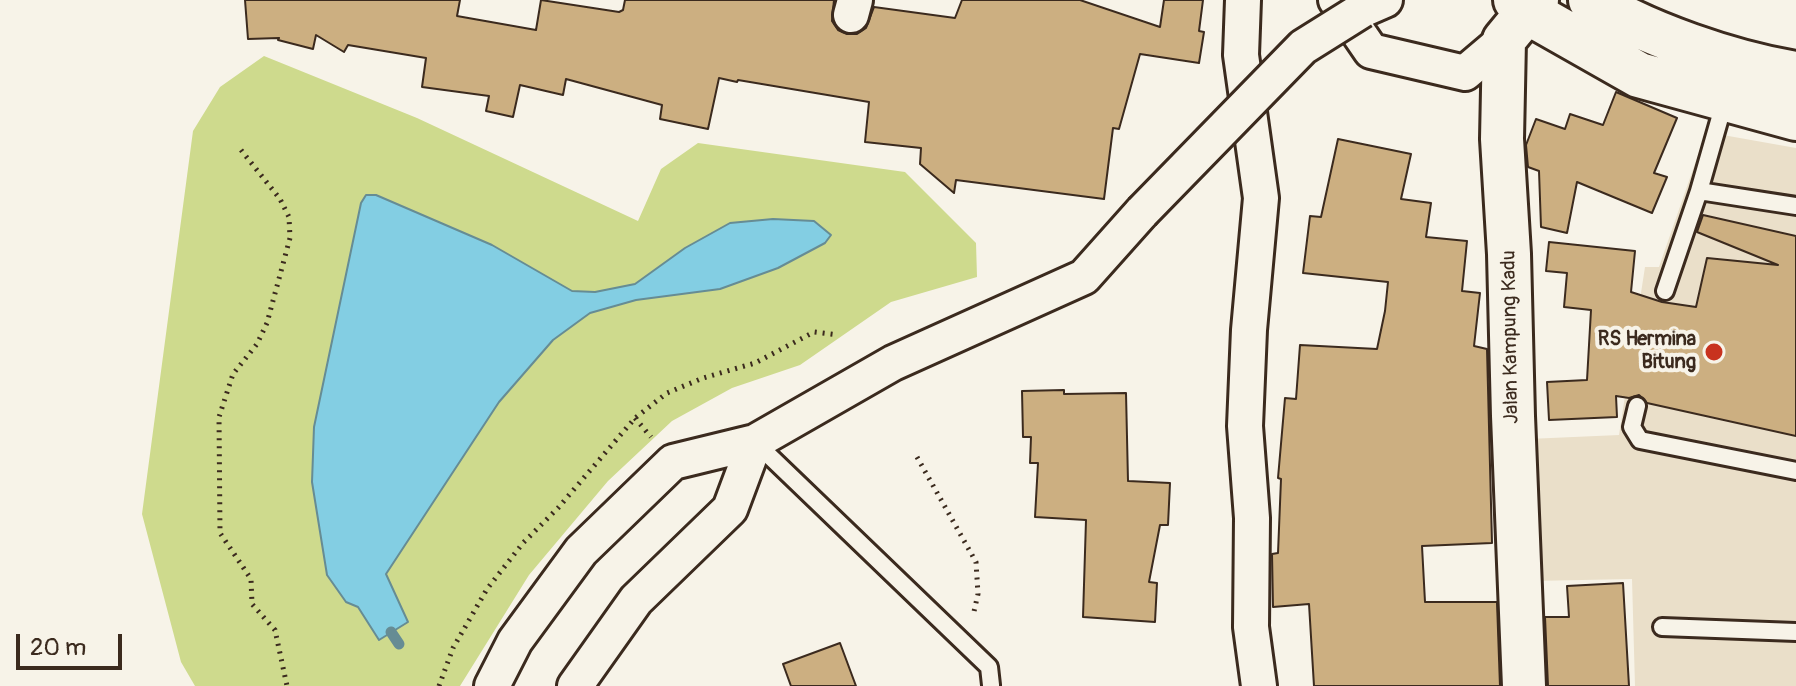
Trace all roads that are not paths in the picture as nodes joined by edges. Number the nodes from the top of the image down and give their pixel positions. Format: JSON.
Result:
{"nodes":[{"id":1,"x":1243,"y":0,"type":"edge"},
{"id":2,"x":1591,"y":0,"type":"edge"},
{"id":3,"x":1354,"y":3,"type":"edge"},
{"id":4,"x":1521,"y":13,"type":"edge"},
{"id":5,"x":1796,"y":74,"type":"edge"},
{"id":6,"x":1725,"y":100,"type":"junction"},
{"id":7,"x":1796,"y":118,"type":"edge"},
{"id":8,"x":1699,"y":191,"type":"junction"},
{"id":9,"x":1796,"y":206,"type":"edge"},
{"id":10,"x":1665,"y":291,"type":"dead end"},
{"id":11,"x":1637,"y":406,"type":"dead end"},
{"id":12,"x":755,"y":442,"type":"junction"},
{"id":13,"x":1796,"y":471,"type":"edge"},
{"id":14,"x":1662,"y":627,"type":"dead end"},
{"id":15,"x":1796,"y":632,"type":"edge"},
{"id":16,"x":492,"y":686,"type":"edge"},
{"id":17,"x":575,"y":686,"type":"edge"},
{"id":18,"x":983,"y":686,"type":"edge"},
{"id":19,"x":992,"y":686,"type":"edge"},
{"id":20,"x":1259,"y":686,"type":"edge"},
{"id":21,"x":1524,"y":686,"type":"edge"}],
"edges":[{"from":1,"to":20,"type":"street"},
{"from":2,"to":5,"type":"highway"},
{"from":3,"to":4,"type":"street"},
{"from":3,"to":12,"type":"street","bridge":true},
{"from":4,"to":6,"type":"highway"},
{"from":4,"to":21,"type":"street","name":"Jalan Kampung Kadu"},
{"from":6,"to":7,"type":"highway"},
{"from":6,"to":8,"type":"lane"},
{"from":8,"to":9,"type":"lane"},
{"from":8,"to":10,"type":"lane"},
{"from":11,"to":13,"type":"lane"},
{"from":12,"to":16,"type":"street"},
{"from":12,"to":17,"type":"street"},
{"from":12,"to":19,"type":"lane"},
{"from":14,"to":15,"type":"lane"},
{"from":18,"to":19,"type":"lane"}]}
